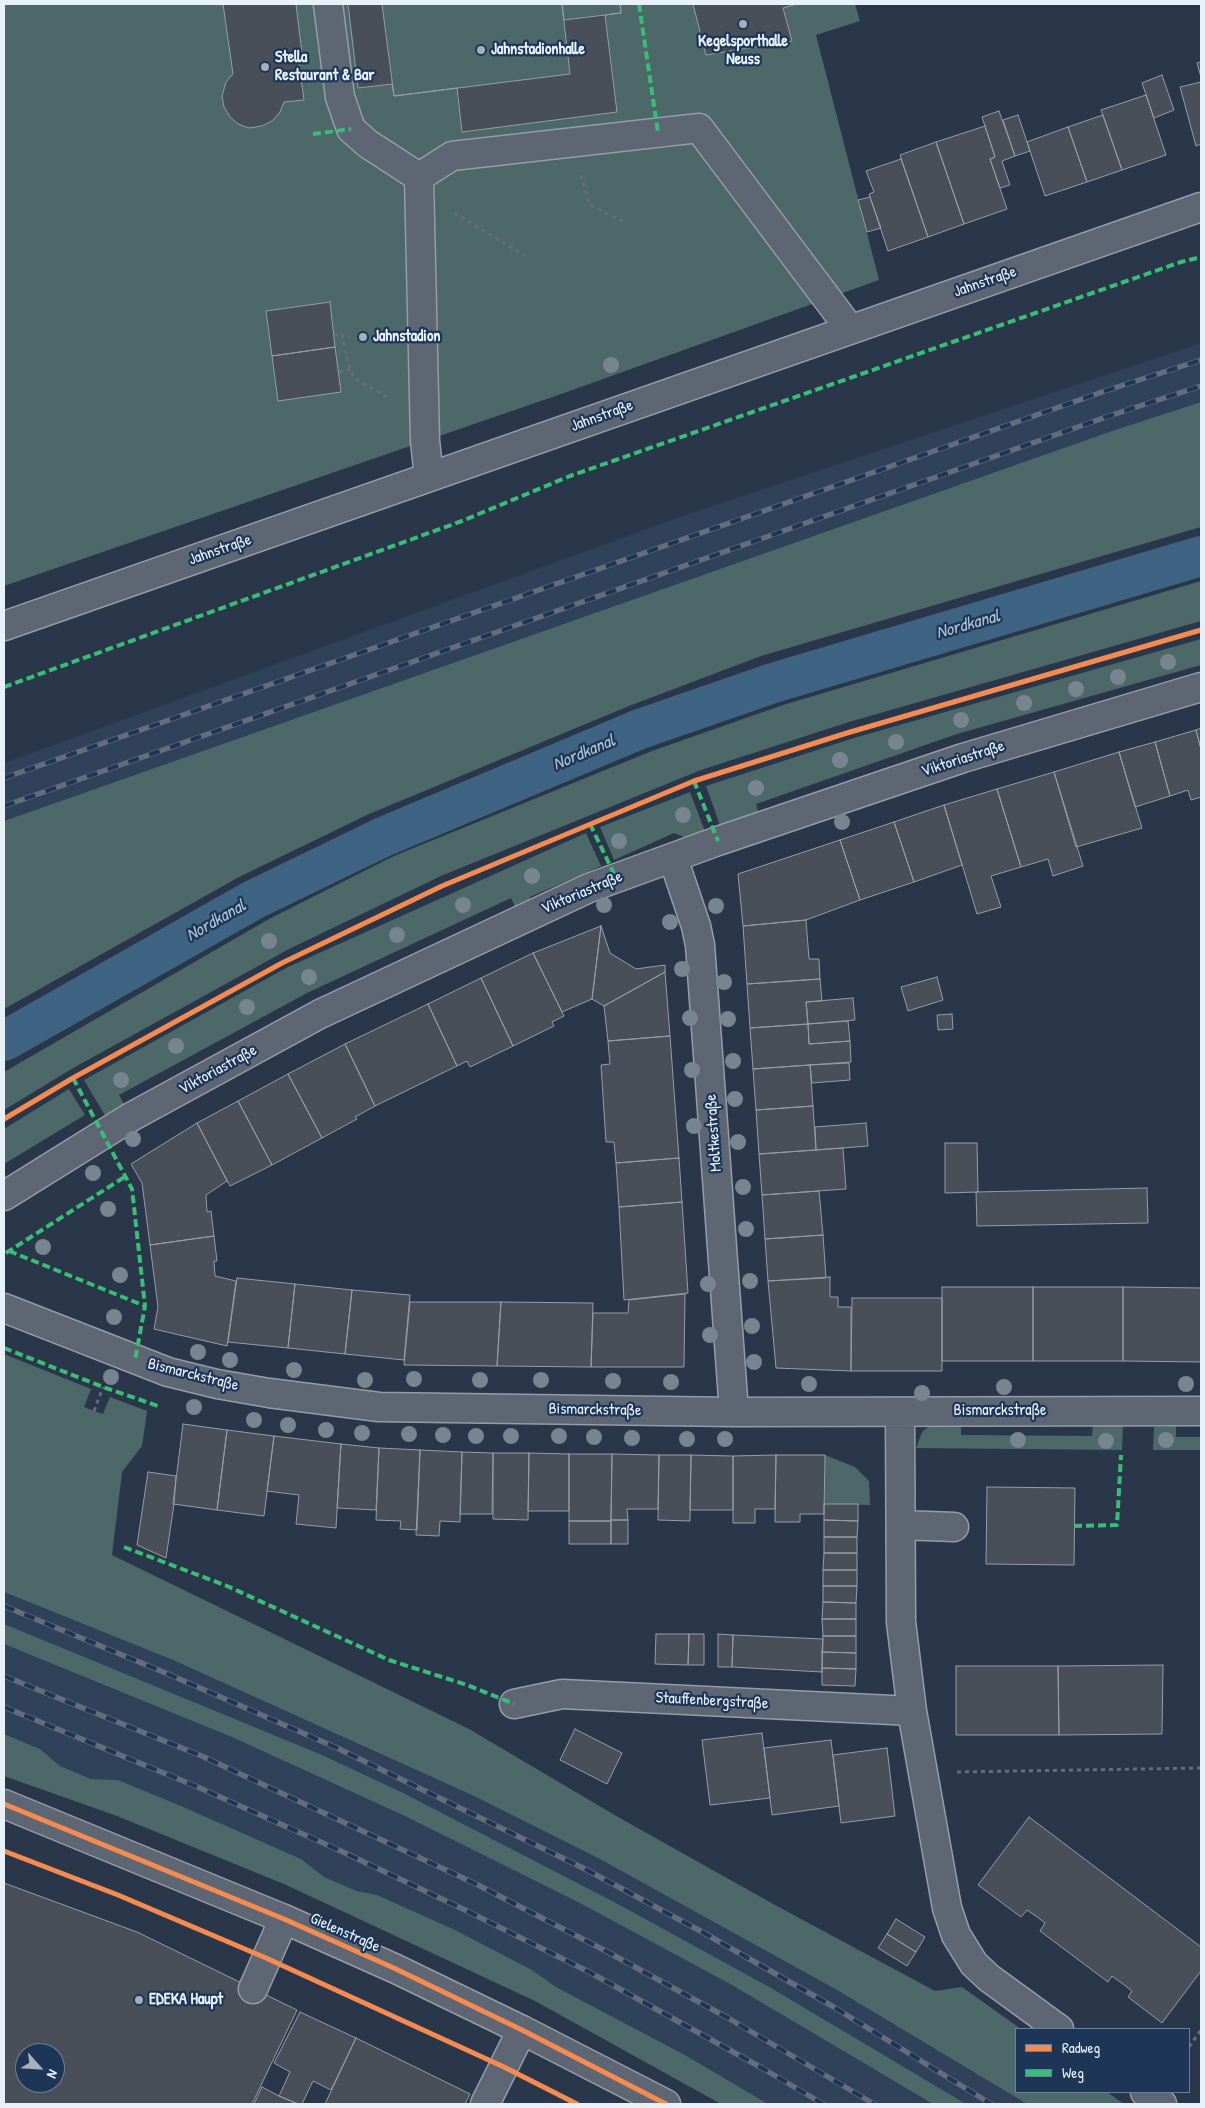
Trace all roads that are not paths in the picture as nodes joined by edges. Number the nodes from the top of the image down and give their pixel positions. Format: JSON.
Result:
{"nodes":[{"id":1,"x":328,"y":4,"type":"edge"},
{"id":2,"x":419,"y":177,"type":"junction"},
{"id":3,"x":1201,"y":207,"type":"edge"},
{"id":4,"x":850,"y":329,"type":"junction"},
{"id":5,"x":429,"y":477,"type":"junction"},
{"id":6,"x":4,"y":626,"type":"edge"},
{"id":7,"x":1201,"y":687,"type":"edge"},
{"id":8,"x":673,"y":858,"type":"junction"},
{"id":9,"x":4,"y":1196,"type":"edge"},
{"id":10,"x":4,"y":1308,"type":"edge"},
{"id":11,"x":1201,"y":1411,"type":"edge"},
{"id":12,"x":734,"y":1412,"type":"junction"},
{"id":13,"x":900,"y":1412,"type":"junction"},
{"id":14,"x":901,"y":1525,"type":"junction"},
{"id":15,"x":954,"y":1528,"type":"dead end"},
{"id":16,"x":514,"y":1704,"type":"dead end"},
{"id":17,"x":912,"y":1711,"type":"junction"},
{"id":18,"x":4,"y":1804,"type":"edge"},
{"id":19,"x":284,"y":1919,"type":"junction"},
{"id":20,"x":252,"y":1989,"type":"dead end"},
{"id":21,"x":1058,"y":2028,"type":"edge"},
{"id":22,"x":522,"y":2030,"type":"junction"},
{"id":23,"x":1146,"y":2093,"type":"edge"},
{"id":24,"x":485,"y":2104,"type":"edge"},
{"id":25,"x":666,"y":2104,"type":"edge"},
{"id":26,"x":1162,"y":2104,"type":"edge"}],
"edges":[{"from":1,"to":2,"type":"street"},
{"from":2,"to":4,"type":"street"},
{"from":2,"to":5,"type":"street"},
{"from":3,"to":4,"type":"street","name":"Jahnstraße"},
{"from":4,"to":5,"type":"street","name":"Jahnstraße"},
{"from":5,"to":6,"type":"street","name":"Jahnstraße"},
{"from":7,"to":8,"type":"street","name":"Viktoriastraße"},
{"from":8,"to":9,"type":"street","name":"Viktoriastraße"},
{"from":8,"to":12,"type":"street","name":"Moltkestraße"},
{"from":10,"to":12,"type":"street","name":"Bismarckstraße"},
{"from":11,"to":13,"type":"street","name":"Bismarckstraße"},
{"from":12,"to":13,"type":"street","name":"Bismarckstraße"},
{"from":13,"to":14,"type":"street"},
{"from":14,"to":15,"type":"street"},
{"from":14,"to":17,"type":"street"},
{"from":16,"to":17,"type":"street","name":"Stauffenbergstraße"},
{"from":17,"to":21,"type":"street"},
{"from":18,"to":19,"type":"street","name":"Gielenstraße"},
{"from":19,"to":20,"type":"street"},
{"from":19,"to":22,"type":"street","name":"Gielenstraße"},
{"from":22,"to":24,"type":"street"},
{"from":22,"to":25,"type":"street","name":"Gielenstraße"},
{"from":23,"to":26,"type":"street"}]}
